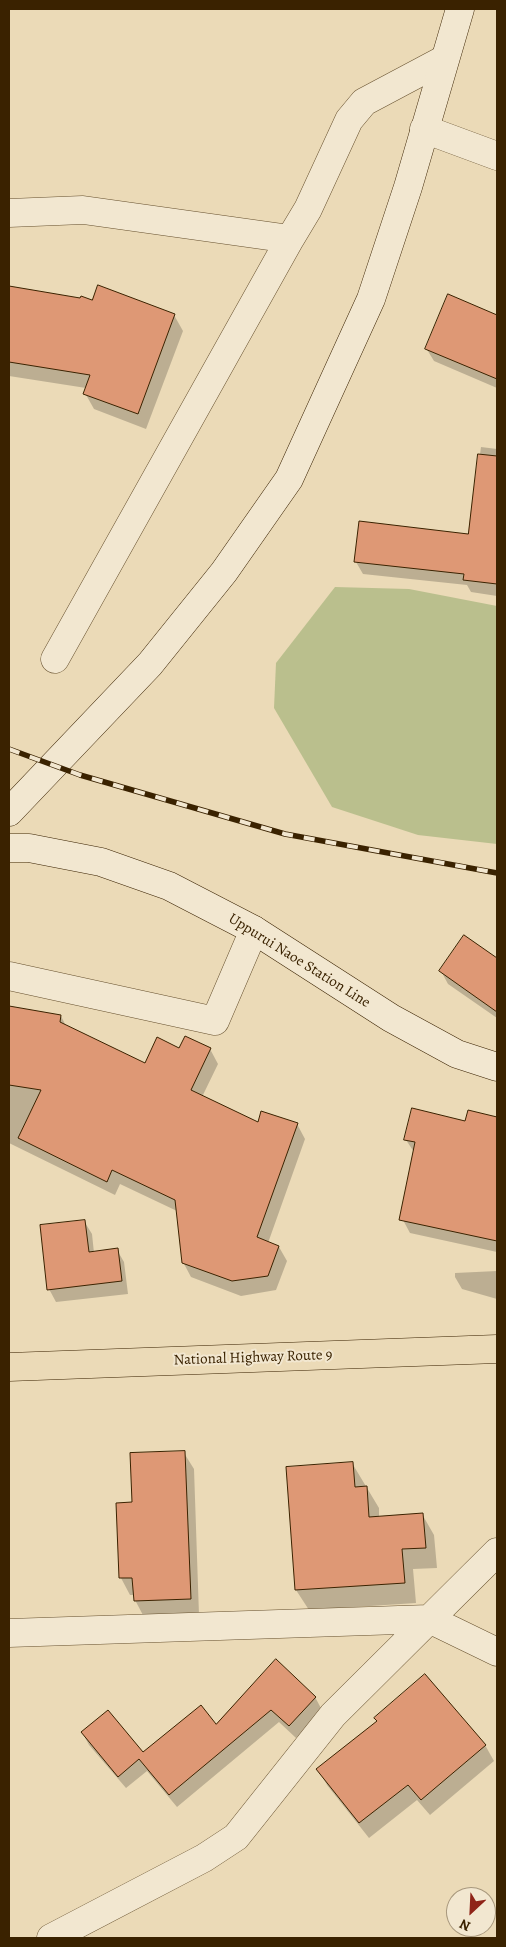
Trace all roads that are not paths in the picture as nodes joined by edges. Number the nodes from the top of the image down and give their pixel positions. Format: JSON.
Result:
{"nodes":[{"id":1,"x":460,"y":9,"type":"edge"},
{"id":2,"x":443,"y":60,"type":"junction"},
{"id":3,"x":424,"y":129,"type":"junction"},
{"id":4,"x":497,"y":156,"type":"edge"},
{"id":5,"x":9,"y":213,"type":"edge"},
{"id":6,"x":290,"y":239,"type":"junction"},
{"id":7,"x":55,"y":658,"type":"dead end"},
{"id":8,"x":9,"y":812,"type":"edge"},
{"id":9,"x":19,"y":848,"type":"edge"},
{"id":10,"x":254,"y":930,"type":"junction"},
{"id":11,"x":9,"y":976,"type":"edge"},
{"id":12,"x":497,"y":1067,"type":"edge"},
{"id":13,"x":497,"y":1348,"type":"edge"},
{"id":14,"x":9,"y":1367,"type":"edge"},
{"id":15,"x":497,"y":1552,"type":"edge"},
{"id":16,"x":430,"y":1619,"type":"junction"},
{"id":17,"x":9,"y":1633,"type":"edge"},
{"id":18,"x":497,"y":1652,"type":"edge"},
{"id":19,"x":51,"y":1938,"type":"edge"}],
"edges":[{"from":1,"to":2,"type":"street"},
{"from":2,"to":3,"type":"street"},
{"from":2,"to":6,"type":"street"},
{"from":3,"to":4,"type":"street"},
{"from":3,"to":8,"type":"street"},
{"from":5,"to":6,"type":"street"},
{"from":6,"to":7,"type":"street"},
{"from":9,"to":10,"type":"street","name":"Uppurui Naoe Station Line"},
{"from":10,"to":11,"type":"street"},
{"from":10,"to":12,"type":"street","name":"Uppurui Naoe Station Line"},
{"from":13,"to":14,"type":"highway","name":"National Highway Route 9"},
{"from":15,"to":16,"type":"street"},
{"from":16,"to":17,"type":"street"},
{"from":16,"to":18,"type":"street"},
{"from":16,"to":19,"type":"street"}]}
